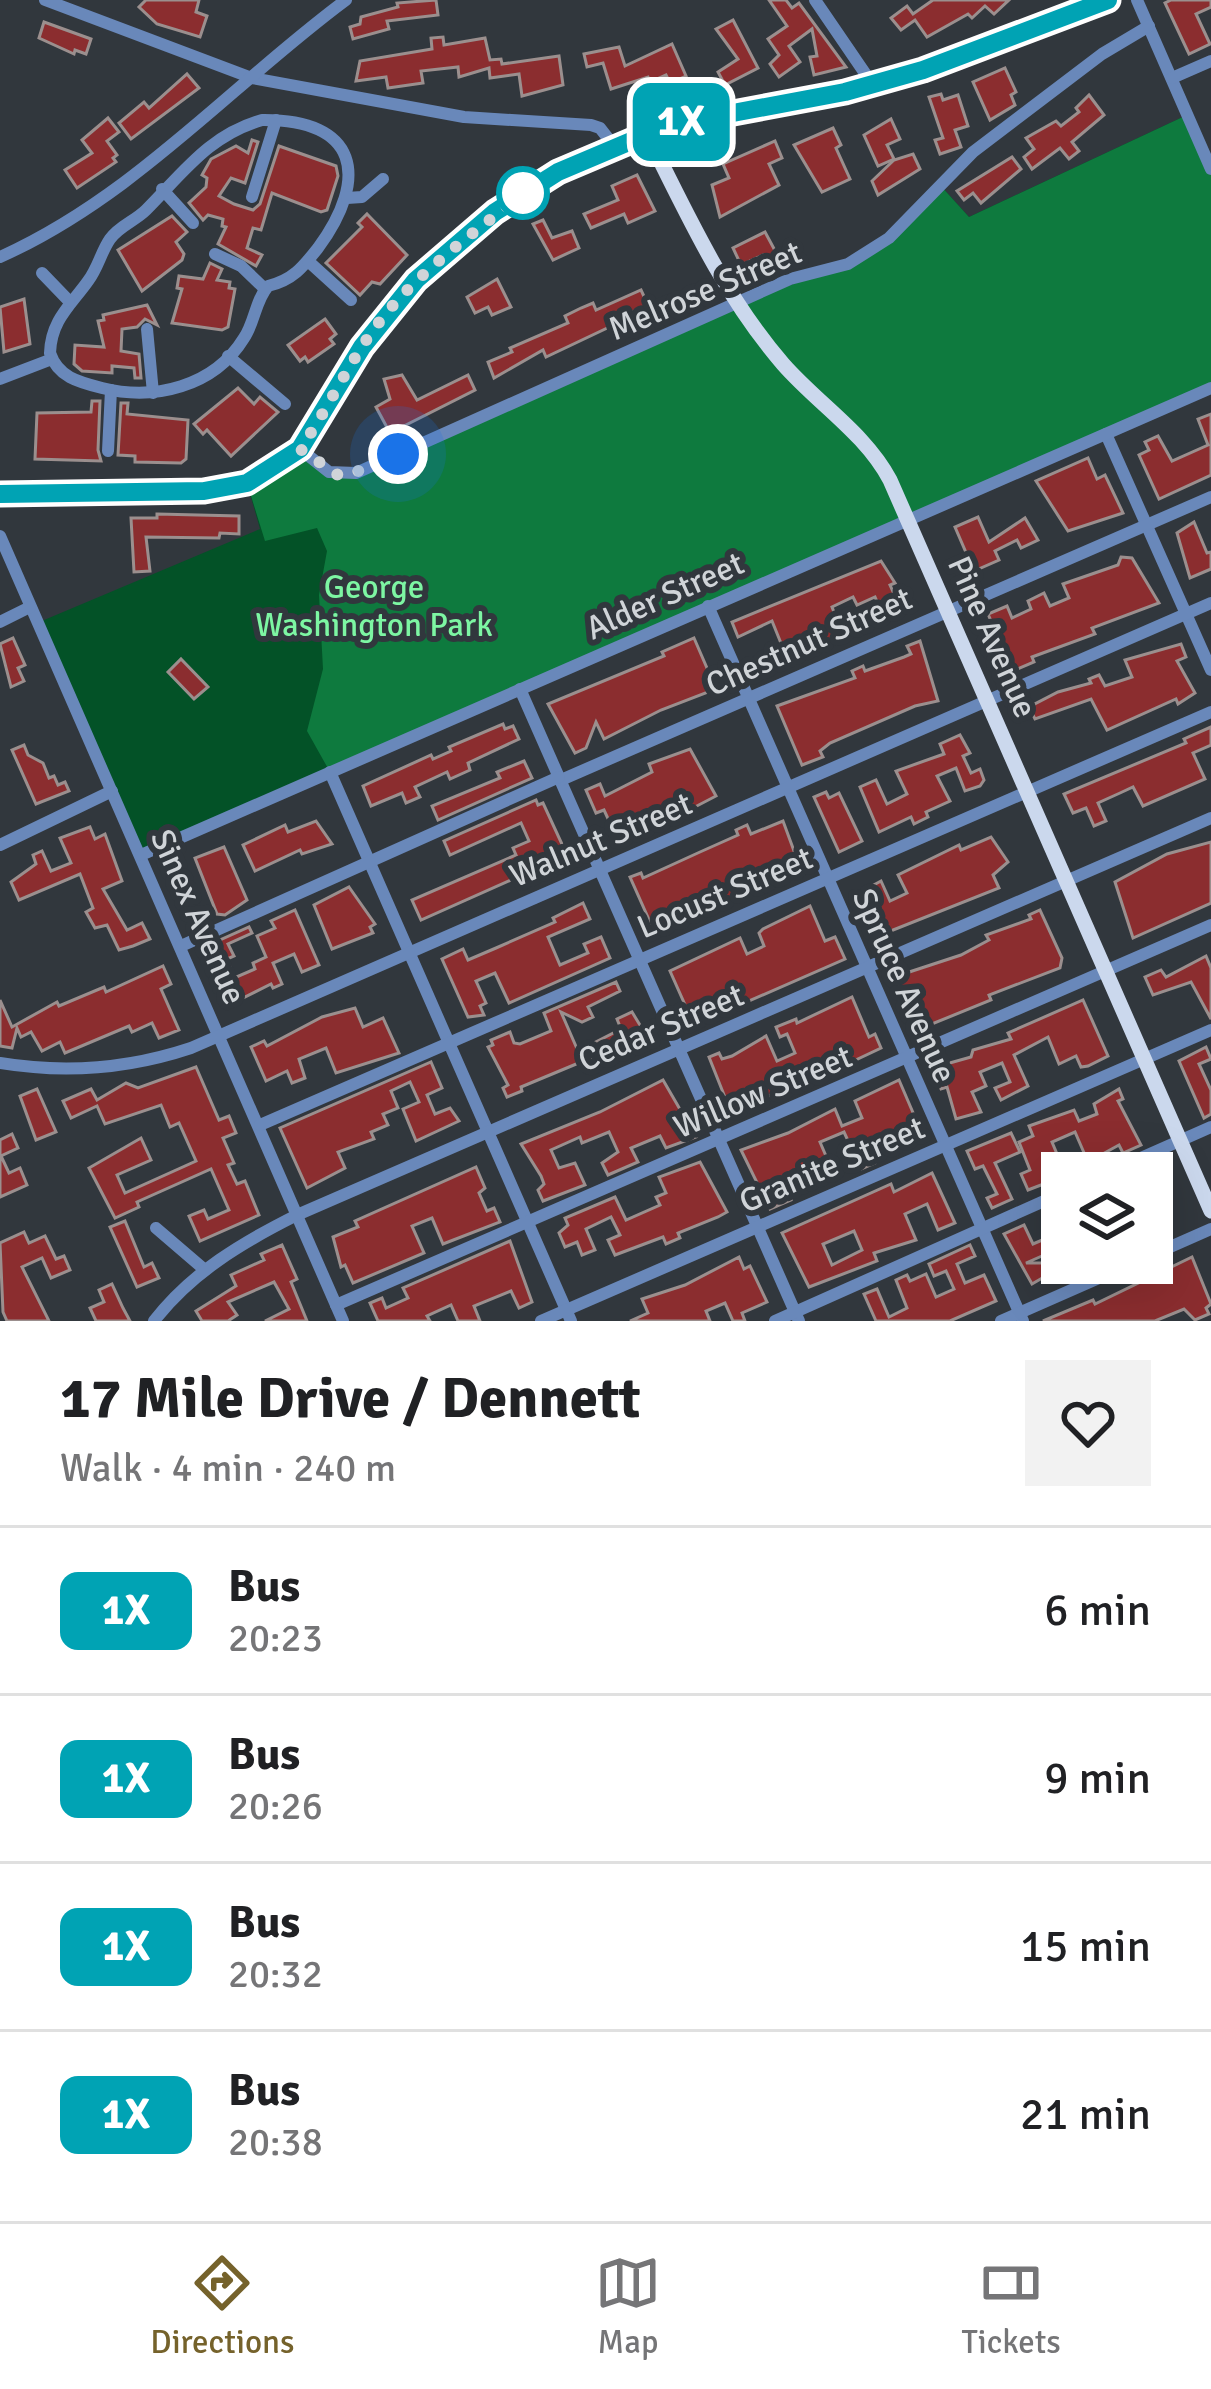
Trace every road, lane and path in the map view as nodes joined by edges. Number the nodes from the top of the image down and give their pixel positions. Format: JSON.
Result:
{"nodes":[{"id":1,"x":45,"y":0,"type":"edge"},
{"id":2,"x":346,"y":0,"type":"edge"},
{"id":3,"x":815,"y":0,"type":"edge"},
{"id":4,"x":1108,"y":0,"type":"edge"},
{"id":5,"x":1137,"y":0,"type":"edge"},
{"id":6,"x":85,"y":7,"type":"edge"},
{"id":7,"x":1149,"y":26,"type":"junction"},
{"id":8,"x":1211,"y":61,"type":"edge"},
{"id":9,"x":252,"y":77,"type":"junction"},
{"id":10,"x":1172,"y":78,"type":"junction"},
{"id":11,"x":873,"y":85,"type":"junction"},
{"id":12,"x":276,"y":120,"type":"junction"},
{"id":13,"x":646,"y":132,"type":"junction"},
{"id":14,"x":614,"y":146,"type":"junction"},
{"id":15,"x":1211,"y":167,"type":"edge"},
{"id":16,"x":383,"y":179,"type":"dead end"},
{"id":17,"x":162,"y":189,"type":"junction"},
{"id":18,"x":252,"y":197,"type":"dead end"},
{"id":19,"x":346,"y":198,"type":"junction"},
{"id":20,"x":193,"y":224,"type":"dead end"},
{"id":21,"x":215,"y":254,"type":"dead end"},
{"id":22,"x":0,"y":257,"type":"edge"},
{"id":23,"x":308,"y":261,"type":"junction"},
{"id":24,"x":42,"y":273,"type":"dead end"},
{"id":25,"x":265,"y":289,"type":"junction"},
{"id":26,"x":351,"y":300,"type":"dead end"},
{"id":27,"x":69,"y":302,"type":"junction"},
{"id":28,"x":737,"y":304,"type":"junction"},
{"id":29,"x":147,"y":329,"type":"dead end"},
{"id":30,"x":228,"y":356,"type":"junction"},
{"id":31,"x":52,"y":359,"type":"junction"},
{"id":32,"x":0,"y":380,"type":"edge"},
{"id":33,"x":1211,"y":388,"type":"edge"},
{"id":34,"x":111,"y":390,"type":"junction"},
{"id":35,"x":153,"y":393,"type":"junction"},
{"id":36,"x":285,"y":404,"type":"dead end"},
{"id":37,"x":1106,"y":434,"type":"junction"},
{"id":38,"x":300,"y":449,"type":"junction"},
{"id":39,"x":108,"y":451,"type":"dead end"},
{"id":40,"x":0,"y":494,"type":"edge"},
{"id":41,"x":1211,"y":497,"type":"edge"},
{"id":42,"x":907,"y":518,"type":"junction"},
{"id":43,"x":1147,"y":525,"type":"junction"},
{"id":44,"x":0,"y":536,"type":"edge"},
{"id":45,"x":1211,"y":603,"type":"edge"},
{"id":46,"x":708,"y":606,"type":"junction"},
{"id":47,"x":30,"y":607,"type":"junction"},
{"id":48,"x":947,"y":610,"type":"junction"},
{"id":49,"x":1186,"y":614,"type":"junction"},
{"id":50,"x":0,"y":622,"type":"edge"},
{"id":51,"x":1211,"y":670,"type":"edge"},
{"id":52,"x":520,"y":689,"type":"junction"},
{"id":53,"x":749,"y":698,"type":"junction"},
{"id":54,"x":987,"y":701,"type":"junction"},
{"id":55,"x":1211,"y":712,"type":"edge"},
{"id":56,"x":330,"y":772,"type":"junction"},
{"id":57,"x":560,"y":778,"type":"junction"},
{"id":58,"x":788,"y":789,"type":"junction"},
{"id":59,"x":112,"y":791,"type":"junction"},
{"id":60,"x":1027,"y":791,"type":"junction"},
{"id":61,"x":1211,"y":818,"type":"edge"},
{"id":62,"x":0,"y":845,"type":"edge"},
{"id":63,"x":141,"y":855,"type":"junction"},
{"id":64,"x":370,"y":862,"type":"junction"},
{"id":65,"x":600,"y":870,"type":"junction"},
{"id":66,"x":827,"y":879,"type":"junction"},
{"id":67,"x":1066,"y":881,"type":"junction"},
{"id":68,"x":1211,"y":926,"type":"edge"},
{"id":69,"x":181,"y":946,"type":"junction"},
{"id":70,"x":410,"y":952,"type":"junction"},
{"id":71,"x":639,"y":958,"type":"junction"},
{"id":72,"x":867,"y":969,"type":"junction"},
{"id":73,"x":1106,"y":971,"type":"junction"},
{"id":74,"x":1211,"y":1030,"type":"edge"},
{"id":75,"x":220,"y":1036,"type":"junction"},
{"id":76,"x":448,"y":1041,"type":"junction"},
{"id":77,"x":680,"y":1050,"type":"junction"},
{"id":78,"x":906,"y":1059,"type":"junction"},
{"id":79,"x":1144,"y":1060,"type":"junction"},
{"id":80,"x":0,"y":1063,"type":"edge"},
{"id":81,"x":260,"y":1125,"type":"junction"},
{"id":82,"x":1211,"y":1127,"type":"edge"},
{"id":83,"x":489,"y":1131,"type":"junction"},
{"id":84,"x":719,"y":1141,"type":"junction"},
{"id":85,"x":1180,"y":1141,"type":"junction"},
{"id":86,"x":946,"y":1146,"type":"junction"},
{"id":87,"x":1155,"y":1152,"type":"edge"},
{"id":88,"x":1041,"y":1202,"type":"edge"},
{"id":89,"x":1211,"y":1211,"type":"edge"},
{"id":90,"x":297,"y":1215,"type":"junction"},
{"id":91,"x":528,"y":1221,"type":"junction"},
{"id":92,"x":757,"y":1226,"type":"junction"},
{"id":93,"x":156,"y":1228,"type":"dead end"},
{"id":94,"x":982,"y":1228,"type":"junction"},
{"id":95,"x":1211,"y":1229,"type":"edge"},
{"id":96,"x":1173,"y":1246,"type":"edge"},
{"id":97,"x":205,"y":1270,"type":"junction"},
{"id":98,"x":1089,"y":1284,"type":"edge"},
{"id":99,"x":336,"y":1305,"type":"junction"},
{"id":100,"x":569,"y":1315,"type":"edge"},
{"id":101,"x":797,"y":1317,"type":"edge"},
{"id":102,"x":1021,"y":1317,"type":"edge"},
{"id":103,"x":154,"y":1321,"type":"edge"},
{"id":104,"x":344,"y":1321,"type":"edge"},
{"id":105,"x":541,"y":1321,"type":"edge"},
{"id":106,"x":775,"y":1321,"type":"edge"},
{"id":107,"x":1001,"y":1321,"type":"edge"}],
"edges":[{"from":1,"to":6,"type":"street"},
{"from":2,"to":9,"type":"street"},
{"from":3,"to":11,"type":"street"},
{"from":4,"to":11,"type":"main road"},
{"from":5,"to":7,"type":"street"},
{"from":6,"to":9,"type":"street"},
{"from":7,"to":10,"type":"street"},
{"from":7,"to":28,"type":"street","name":"Melrose Street"},
{"from":8,"to":10,"type":"street"},
{"from":9,"to":14,"type":"street"},
{"from":9,"to":22,"type":"street"},
{"from":10,"to":15,"type":"street"},
{"from":11,"to":13,"type":"main road"},
{"from":12,"to":17,"type":"street"},
{"from":12,"to":18,"type":"street"},
{"from":12,"to":19,"type":"street"},
{"from":13,"to":14,"type":"main road"},
{"from":13,"to":28,"type":"main road","name":"Pine Avenue"},
{"from":14,"to":38,"type":"main road"},
{"from":16,"to":19,"type":"street"},
{"from":17,"to":20,"type":"street"},
{"from":17,"to":27,"type":"street"},
{"from":19,"to":23,"type":"street"},
{"from":21,"to":25,"type":"street"},
{"from":23,"to":25,"type":"street"},
{"from":23,"to":26,"type":"street"},
{"from":24,"to":27,"type":"street"},
{"from":25,"to":30,"type":"street"},
{"from":27,"to":31,"type":"street"},
{"from":28,"to":38,"type":"street","name":"Melrose Street"},
{"from":28,"to":42,"type":"main road","name":"Pine Avenue"},
{"from":29,"to":35,"type":"street"},
{"from":30,"to":35,"type":"street"},
{"from":30,"to":36,"type":"street"},
{"from":31,"to":32,"type":"street"},
{"from":31,"to":34,"type":"street"},
{"from":33,"to":37,"type":"street","name":"Alder Street"},
{"from":34,"to":35,"type":"street"},
{"from":34,"to":39,"type":"street"},
{"from":37,"to":42,"type":"street","name":"Alder Street"},
{"from":37,"to":43,"type":"street"},
{"from":38,"to":40,"type":"main road"},
{"from":41,"to":43,"type":"street","name":"Chestnut Street"},
{"from":42,"to":46,"type":"street","name":"Alder Street"},
{"from":42,"to":48,"type":"main road","name":"Pine Avenue"},
{"from":43,"to":48,"type":"street","name":"Chestnut Street"},
{"from":43,"to":49,"type":"street"},
{"from":44,"to":47,"type":"street","name":"Sinex Avenue"},
{"from":45,"to":49,"type":"street","name":"Walnut Street"},
{"from":46,"to":52,"type":"street","name":"Alder Street"},
{"from":46,"to":53,"type":"street","name":"Spruce Avenue"},
{"from":47,"to":50,"type":"street"},
{"from":47,"to":59,"type":"street","name":"Sinex Avenue"},
{"from":48,"to":53,"type":"street","name":"Chestnut Street"},
{"from":48,"to":54,"type":"main road","name":"Pine Avenue"},
{"from":49,"to":51,"type":"street"},
{"from":49,"to":54,"type":"street","name":"Walnut Street"},
{"from":52,"to":56,"type":"street","name":"Alder Street"},
{"from":52,"to":57,"type":"street"},
{"from":53,"to":57,"type":"street","name":"Chestnut Street"},
{"from":53,"to":58,"type":"street","name":"Spruce Avenue"},
{"from":54,"to":58,"type":"street","name":"Walnut Street"},
{"from":54,"to":60,"type":"main road","name":"Pine Avenue"},
{"from":55,"to":60,"type":"street","name":"Locust Street"},
{"from":56,"to":63,"type":"street","name":"Alder Street"},
{"from":56,"to":64,"type":"street"},
{"from":57,"to":64,"type":"street","name":"Chestnut Street"},
{"from":57,"to":65,"type":"street"},
{"from":58,"to":65,"type":"street","name":"Walnut Street"},
{"from":58,"to":66,"type":"street","name":"Spruce Avenue"},
{"from":59,"to":62,"type":"street"},
{"from":59,"to":63,"type":"street","name":"Sinex Avenue"},
{"from":60,"to":66,"type":"street","name":"Locust Street"},
{"from":60,"to":67,"type":"main road","name":"Pine Avenue"},
{"from":61,"to":67,"type":"street","name":"Cedar Street"},
{"from":63,"to":69,"type":"street","name":"Sinex Avenue"},
{"from":64,"to":69,"type":"street","name":"Chestnut Street"},
{"from":64,"to":70,"type":"street"},
{"from":65,"to":70,"type":"street","name":"Walnut Street"},
{"from":65,"to":71,"type":"street"},
{"from":66,"to":71,"type":"street","name":"Locust Street"},
{"from":66,"to":72,"type":"street","name":"Spruce Avenue"},
{"from":67,"to":72,"type":"street","name":"Cedar Street"},
{"from":67,"to":73,"type":"main road","name":"Pine Avenue"},
{"from":68,"to":73,"type":"street","name":"Willow Street"},
{"from":69,"to":75,"type":"street","name":"Sinex Avenue"},
{"from":70,"to":75,"type":"street","name":"Walnut Street"},
{"from":70,"to":76,"type":"street"},
{"from":71,"to":76,"type":"street","name":"Locust Street"},
{"from":71,"to":77,"type":"street"},
{"from":72,"to":77,"type":"street","name":"Cedar Street"},
{"from":72,"to":78,"type":"street","name":"Spruce Avenue"},
{"from":73,"to":78,"type":"street","name":"Willow Street"},
{"from":73,"to":79,"type":"main road","name":"Pine Avenue"},
{"from":74,"to":79,"type":"street","name":"Granite Street"},
{"from":75,"to":80,"type":"street","name":"Walnut Street"},
{"from":75,"to":81,"type":"street","name":"Sinex Avenue"},
{"from":76,"to":81,"type":"street","name":"Locust Street"},
{"from":76,"to":83,"type":"street"},
{"from":77,"to":83,"type":"street","name":"Cedar Street"},
{"from":77,"to":84,"type":"street"},
{"from":78,"to":84,"type":"street","name":"Willow Street"},
{"from":78,"to":86,"type":"street","name":"Spruce Avenue"},
{"from":79,"to":85,"type":"main road","name":"Pine Avenue"},
{"from":79,"to":86,"type":"street","name":"Granite Street"},
{"from":81,"to":90,"type":"street","name":"Sinex Avenue"},
{"from":82,"to":85,"type":"street"},
{"from":83,"to":90,"type":"street","name":"Cedar Street"},
{"from":83,"to":91,"type":"street"},
{"from":84,"to":91,"type":"street","name":"Willow Street"},
{"from":84,"to":92,"type":"street"},
{"from":85,"to":87,"type":"street"},
{"from":85,"to":89,"type":"main road","name":"Pine Avenue"},
{"from":86,"to":92,"type":"street","name":"Granite Street"},
{"from":86,"to":94,"type":"street","name":"Spruce Avenue"},
{"from":88,"to":94,"type":"street"},
{"from":90,"to":97,"type":"street","name":"Cedar Street"},
{"from":90,"to":99,"type":"street","name":"Sinex Avenue"},
{"from":91,"to":99,"type":"street","name":"Willow Street"},
{"from":91,"to":100,"type":"street"},
{"from":92,"to":100,"type":"street","name":"Granite Street"},
{"from":92,"to":101,"type":"street"},
{"from":93,"to":97,"type":"street"},
{"from":94,"to":101,"type":"street"},
{"from":94,"to":102,"type":"street","name":"Spruce Avenue"},
{"from":95,"to":96,"type":"street"},
{"from":97,"to":103,"type":"street","name":"Cedar Street"},
{"from":98,"to":102,"type":"street"},
{"from":99,"to":104,"type":"street","name":"Sinex Avenue"},
{"from":100,"to":105,"type":"street","name":"Granite Street"},
{"from":101,"to":106,"type":"street"},
{"from":102,"to":107,"type":"street"}]}
